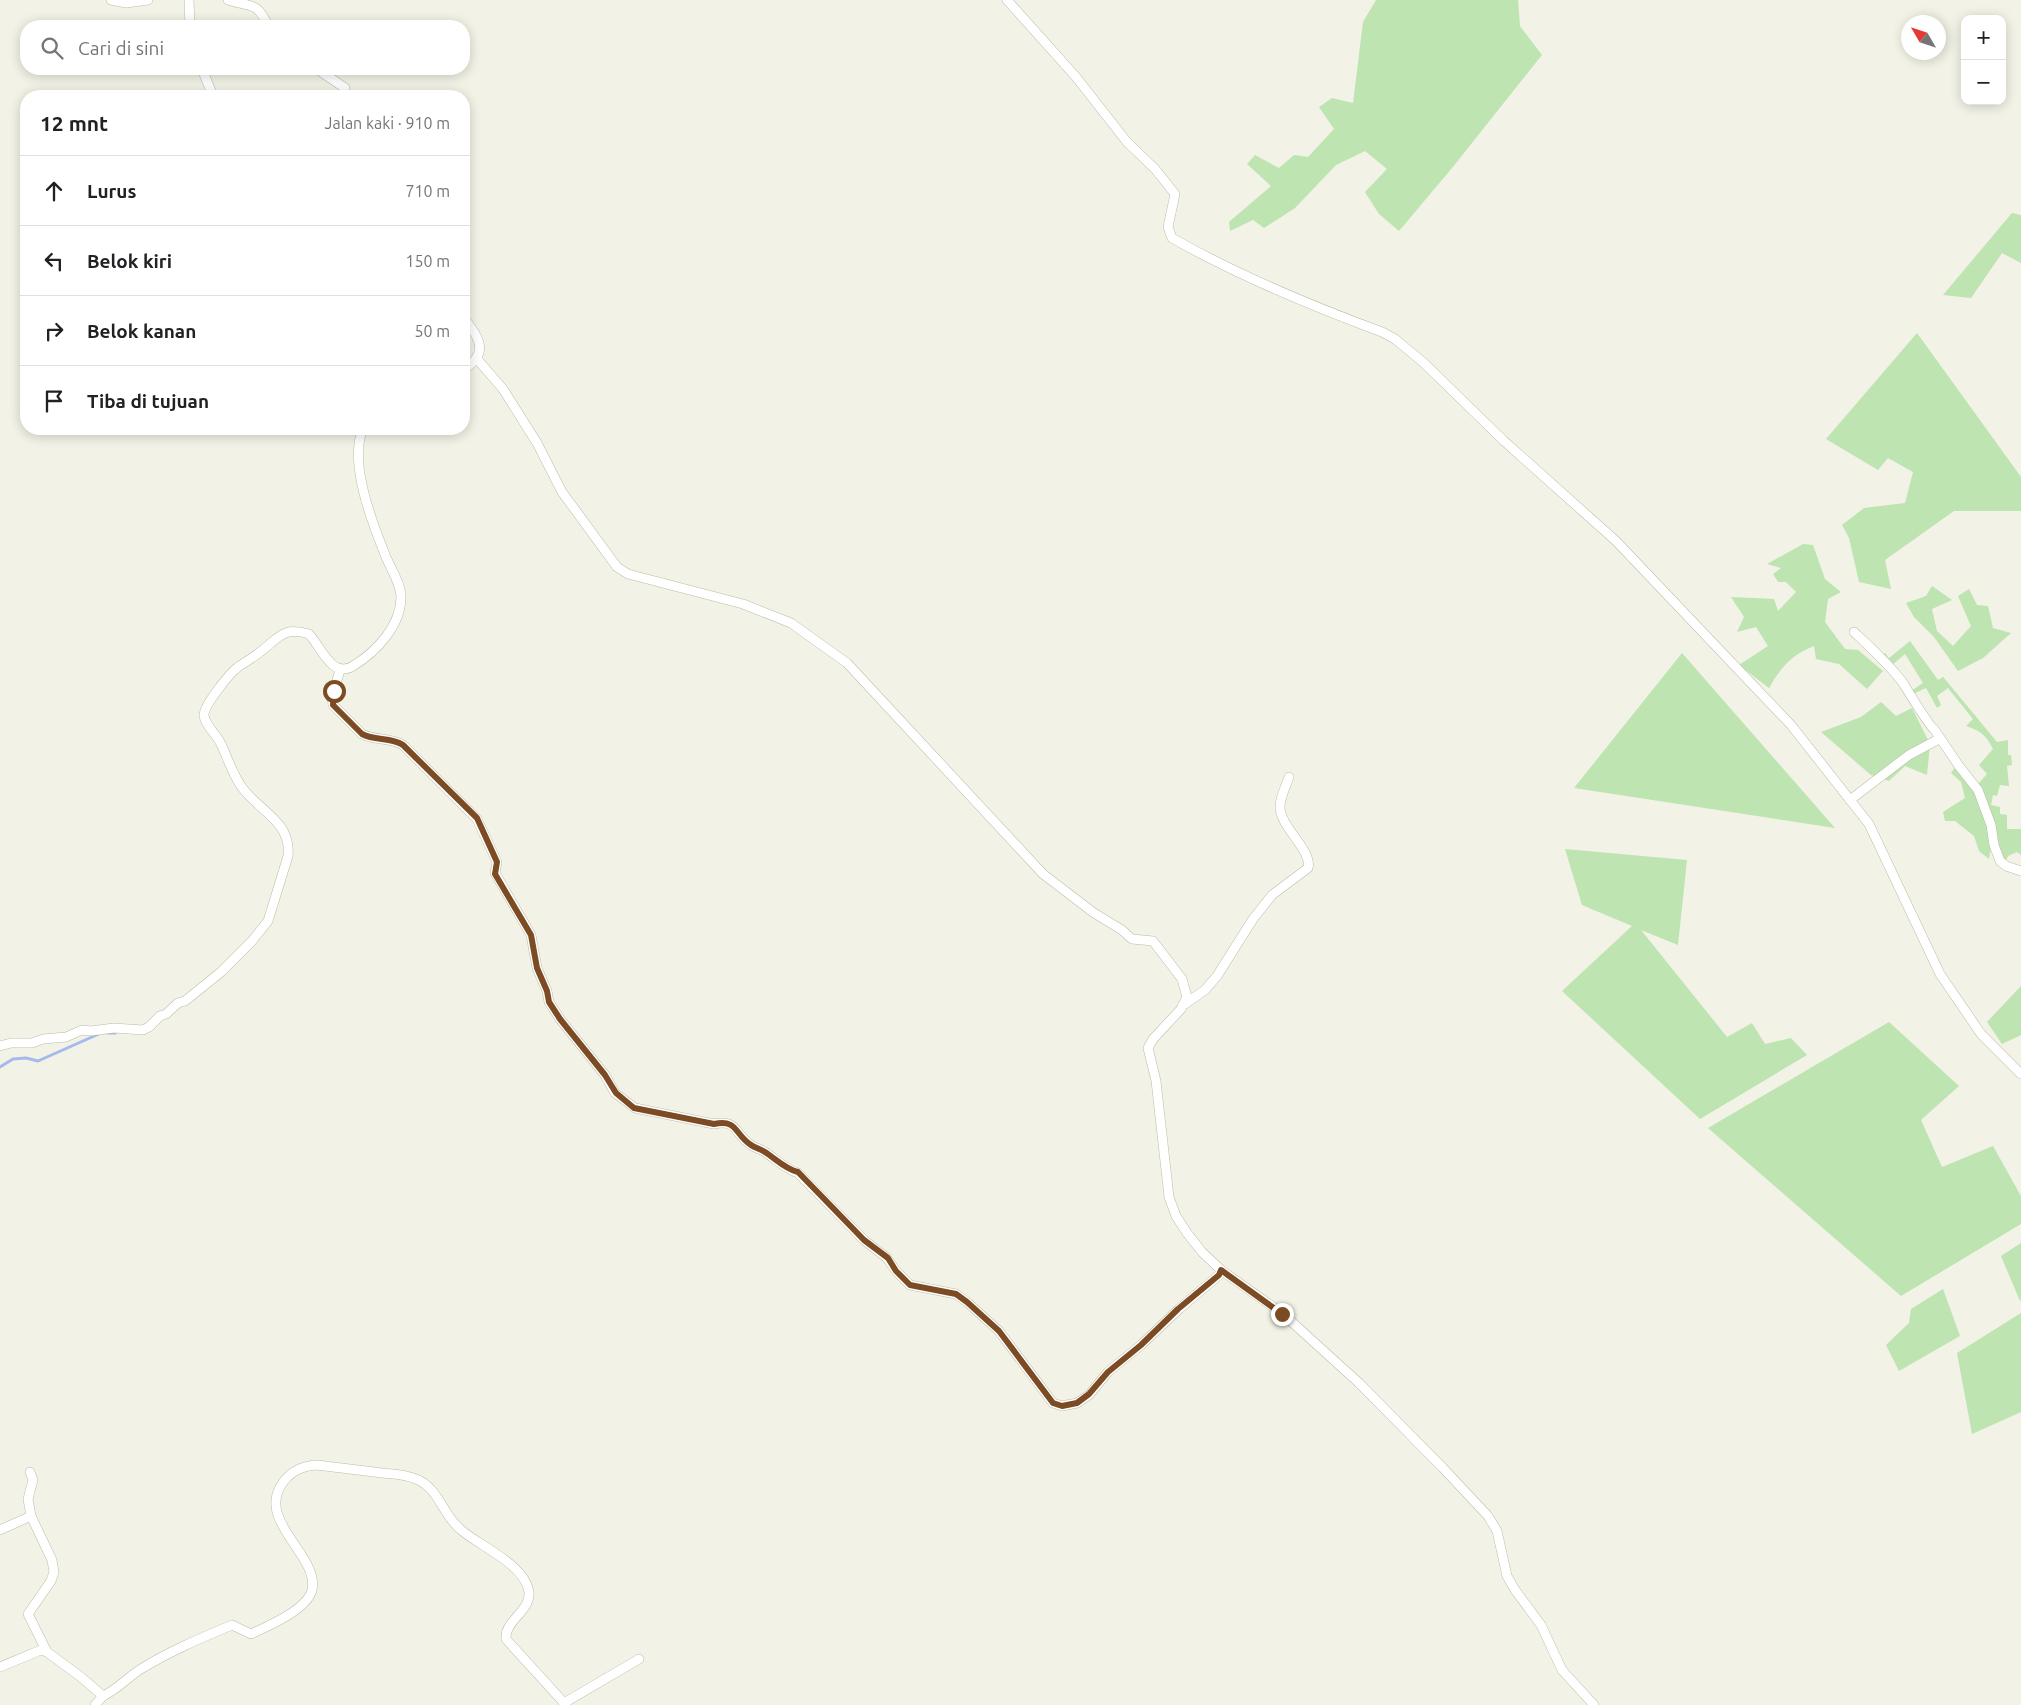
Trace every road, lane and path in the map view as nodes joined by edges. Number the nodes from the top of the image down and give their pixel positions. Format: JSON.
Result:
{"nodes":[{"id":1,"x":111,"y":0,"type":"edge"},
{"id":2,"x":148,"y":0,"type":"edge"},
{"id":3,"x":189,"y":0,"type":"edge"},
{"id":4,"x":228,"y":0,"type":"edge"},
{"id":5,"x":1007,"y":0,"type":"edge"},
{"id":6,"x":190,"y":20,"type":"edge"},
{"id":7,"x":265,"y":20,"type":"edge"},
{"id":8,"x":204,"y":75,"type":"edge"},
{"id":9,"x":326,"y":75,"type":"edge"},
{"id":10,"x":346,"y":88,"type":"dead end"},
{"id":11,"x":211,"y":90,"type":"edge"},
{"id":12,"x":470,"y":326,"type":"edge"},
{"id":13,"x":480,"y":362,"type":"junction"},
{"id":14,"x":470,"y":367,"type":"edge"},
{"id":15,"x":362,"y":435,"type":"edge"},
{"id":16,"x":1854,"y":632,"type":"dead end"},
{"id":17,"x":338,"y":676,"type":"junction"},
{"id":18,"x":1940,"y":739,"type":"junction"},
{"id":19,"x":1289,"y":777,"type":"dead end"},
{"id":20,"x":1850,"y":800,"type":"junction"},
{"id":21,"x":2021,"y":871,"type":"edge"},
{"id":22,"x":1185,"y":1004,"type":"junction"},
{"id":23,"x":0,"y":1046,"type":"edge"},
{"id":24,"x":2021,"y":1074,"type":"edge"},
{"id":25,"x":1221,"y":1270,"type":"junction"},
{"id":26,"x":30,"y":1472,"type":"dead end"},
{"id":27,"x":31,"y":1516,"type":"junction"},
{"id":28,"x":0,"y":1530,"type":"edge"},
{"id":29,"x":47,"y":1652,"type":"junction"},
{"id":30,"x":639,"y":1659,"type":"dead end"},
{"id":31,"x":0,"y":1667,"type":"edge"},
{"id":32,"x":103,"y":1696,"type":"junction"},
{"id":33,"x":565,"y":1704,"type":"edge"},
{"id":34,"x":95,"y":1705,"type":"edge"},
{"id":35,"x":1594,"y":1705,"type":"edge"}],
"edges":[{"from":1,"to":2,"type":"street"},
{"from":3,"to":6,"type":"street"},
{"from":4,"to":7,"type":"street"},
{"from":5,"to":20,"type":"street"},
{"from":8,"to":11,"type":"street"},
{"from":9,"to":10,"type":"street"},
{"from":12,"to":13,"type":"street"},
{"from":13,"to":14,"type":"street"},
{"from":13,"to":22,"type":"street"},
{"from":15,"to":17,"type":"street"},
{"from":16,"to":18,"type":"street"},
{"from":17,"to":23,"type":"street"},
{"from":17,"to":25,"type":"street"},
{"from":18,"to":20,"type":"street"},
{"from":18,"to":21,"type":"street"},
{"from":19,"to":22,"type":"street"},
{"from":20,"to":24,"type":"street"},
{"from":22,"to":25,"type":"street"},
{"from":25,"to":35,"type":"street"},
{"from":26,"to":27,"type":"street"},
{"from":27,"to":28,"type":"street"},
{"from":27,"to":29,"type":"street"},
{"from":29,"to":31,"type":"street"},
{"from":29,"to":32,"type":"street"},
{"from":30,"to":33,"type":"street"},
{"from":32,"to":33,"type":"street"},
{"from":32,"to":34,"type":"street"}]}
